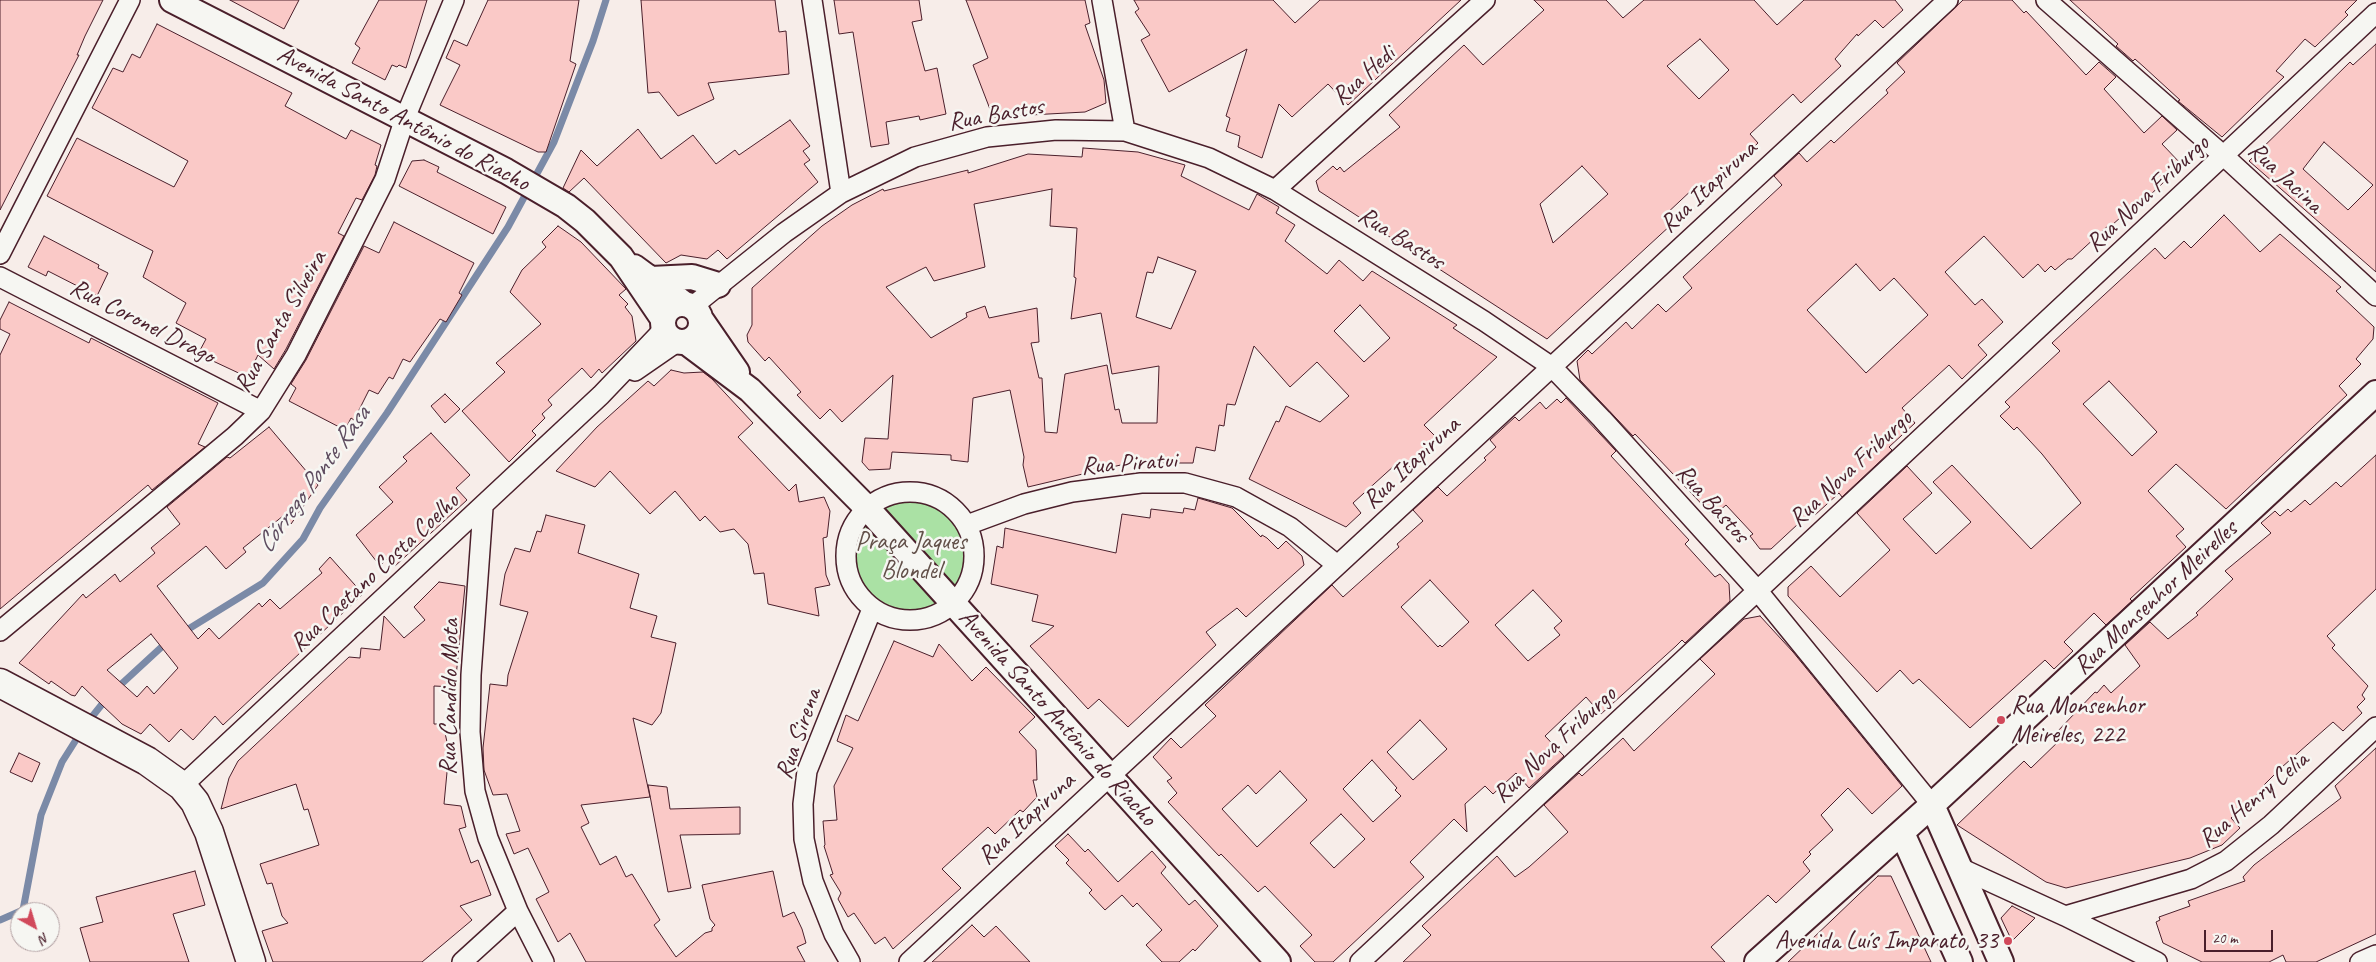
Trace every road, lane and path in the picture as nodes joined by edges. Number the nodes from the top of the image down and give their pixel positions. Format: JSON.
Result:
{"nodes":[{"id":1,"x":130,"y":0,"type":"edge"},
{"id":2,"x":172,"y":0,"type":"edge"},
{"id":3,"x":454,"y":0,"type":"edge"},
{"id":4,"x":812,"y":0,"type":"edge"},
{"id":5,"x":1102,"y":0,"type":"edge"},
{"id":6,"x":1485,"y":0,"type":"edge"},
{"id":7,"x":1948,"y":0,"type":"edge"},
{"id":8,"x":2046,"y":0,"type":"edge"},
{"id":9,"x":2376,"y":14,"type":"edge"},
{"id":10,"x":405,"y":118,"type":"junction"},
{"id":11,"x":1125,"y":131,"type":"junction"},
{"id":12,"x":2225,"y":157,"type":"junction"},
{"id":13,"x":1275,"y":190,"type":"junction"},
{"id":14,"x":841,"y":193,"type":"junction"},
{"id":15,"x":0,"y":254,"type":"edge"},
{"id":16,"x":621,"y":257,"type":"junction"},
{"id":17,"x":0,"y":278,"type":"edge"},
{"id":18,"x":651,"y":279,"type":"junction"},
{"id":19,"x":718,"y":285,"type":"junction"},
{"id":20,"x":2376,"y":296,"type":"edge"},
{"id":21,"x":693,"y":310,"type":"junction"},
{"id":22,"x":671,"y":336,"type":"junction"},
{"id":23,"x":1552,"y":367,"type":"junction"},
{"id":24,"x":750,"y":390,"type":"junction"},
{"id":25,"x":2376,"y":393,"type":"edge"},
{"id":26,"x":261,"y":411,"type":"junction"},
{"id":27,"x":483,"y":508,"type":"junction"},
{"id":28,"x":867,"y":508,"type":"junction"},
{"id":29,"x":967,"y":526,"type":"junction"},
{"id":30,"x":1337,"y":566,"type":"junction"},
{"id":31,"x":1757,"y":590,"type":"junction"},
{"id":32,"x":953,"y":604,"type":"junction"},
{"id":33,"x":872,"y":609,"type":"junction"},
{"id":34,"x":0,"y":631,"type":"edge"},
{"id":35,"x":0,"y":682,"type":"edge"},
{"id":36,"x":2376,"y":726,"type":"edge"},
{"id":37,"x":1110,"y":776,"type":"junction"},
{"id":38,"x":182,"y":786,"type":"junction"},
{"id":39,"x":1932,"y":805,"type":"junction"},
{"id":40,"x":1902,"y":833,"type":"junction"},
{"id":41,"x":1958,"y":867,"type":"junction"},
{"id":42,"x":518,"y":911,"type":"junction"},
{"id":43,"x":2065,"y":916,"type":"junction"},
{"id":44,"x":2376,"y":955,"type":"edge"},
{"id":45,"x":251,"y":962,"type":"edge"},
{"id":46,"x":462,"y":962,"type":"edge"},
{"id":47,"x":544,"y":962,"type":"edge"},
{"id":48,"x":850,"y":962,"type":"edge"},
{"id":49,"x":910,"y":962,"type":"edge"},
{"id":50,"x":1278,"y":962,"type":"edge"},
{"id":51,"x":1360,"y":962,"type":"edge"},
{"id":52,"x":1757,"y":962,"type":"edge"},
{"id":53,"x":1960,"y":962,"type":"edge"},
{"id":54,"x":2001,"y":962,"type":"edge"},
{"id":55,"x":2157,"y":962,"type":"edge"},
{"id":56,"x":2360,"y":962,"type":"edge"}],
"edges":[{"from":1,"to":15,"type":"street"},
{"from":2,"to":10,"type":"street","name":"Avenida Santo Antônio do Riacho"},
{"from":3,"to":10,"type":"street","name":"Rua Santa Silveira"},
{"from":4,"to":14,"type":"street"},
{"from":5,"to":11,"type":"street"},
{"from":6,"to":13,"type":"street","name":"Rua Hedi"},
{"from":7,"to":23,"type":"street","name":"Rua Itapiruna"},
{"from":8,"to":12,"type":"street","name":"Rua Jacina"},
{"from":9,"to":12,"type":"street","name":"Rua Nova Friburgo"},
{"from":10,"to":16,"type":"street","name":"Avenida Santo Antônio do Riacho"},
{"from":10,"to":26,"type":"street","name":"Rua Santa Silveira"},
{"from":11,"to":13,"type":"street","name":"Rua Bastos"},
{"from":11,"to":14,"type":"street","name":"Rua Bastos"},
{"from":12,"to":20,"type":"street","name":"Rua Jacina"},
{"from":12,"to":31,"type":"street","name":"Rua Nova Friburgo"},
{"from":13,"to":23,"type":"street","name":"Rua Bastos"},
{"from":14,"to":19,"type":"street","name":"Rua Bastos"},
{"from":16,"to":18,"type":"street","name":"Avenida Santo Antônio do Riacho"},
{"from":16,"to":22,"type":"street","name":"Avenida Santo Antônio do Riacho"},
{"from":17,"to":26,"type":"street","name":"Rua Coronel Drago"},
{"from":18,"to":19,"type":"street"},
{"from":18,"to":21,"type":"street","name":"Avenida Santo Antônio do Riacho"},
{"from":19,"to":21,"type":"street","name":"Rua Bastos"},
{"from":21,"to":22,"type":"street"},
{"from":21,"to":22,"type":"street"},
{"from":21,"to":24,"type":"street","name":"Avenida Santo Antônio do Riacho"},
{"from":22,"to":24,"type":"street","name":"Avenida Santo Antônio do Riacho"},
{"from":22,"to":27,"type":"street","name":"Rua Caetano Costa Coelho"},
{"from":23,"to":30,"type":"street","name":"Rua Itapiruna"},
{"from":23,"to":31,"type":"street","name":"Rua Bastos"},
{"from":24,"to":28,"type":"street","name":"Avenida Santo Antônio do Riacho"},
{"from":25,"to":39,"type":"street","name":"Rua Monsenhor Meirelles"},
{"from":26,"to":34,"type":"street","name":"Rua Santa Silveira"},
{"from":27,"to":38,"type":"street","name":"Rua Caetano Costa Coelho"},
{"from":27,"to":42,"type":"street","name":"Rua Candido Mota"},
{"from":28,"to":29,"type":"street"},
{"from":28,"to":32,"type":"street","name":"Avenida Santo Antônio do Riacho"},
{"from":28,"to":33,"type":"street"},
{"from":29,"to":30,"type":"street","name":"Rua Piratui"},
{"from":29,"to":32,"type":"street"},
{"from":30,"to":37,"type":"street","name":"Rua Itapiruna"},
{"from":31,"to":39,"type":"street","name":"Rua Bastos"},
{"from":31,"to":51,"type":"street","name":"Rua Nova Friburgo"},
{"from":32,"to":33,"type":"street"},
{"from":32,"to":37,"type":"street","name":"Avenida Santo Antônio do Riacho"},
{"from":33,"to":48,"type":"street","name":"Rua Sirena"},
{"from":35,"to":38,"type":"main road"},
{"from":36,"to":43,"type":"street","name":"Rua Henry Celia"},
{"from":37,"to":49,"type":"street","name":"Rua Itapiruna"},
{"from":37,"to":50,"type":"street","name":"Avenida Santo Antônio do Riacho"},
{"from":38,"to":45,"type":"main road"},
{"from":39,"to":40,"type":"street","name":"Rua Monsenhor Meirelles"},
{"from":39,"to":41,"type":"street"},
{"from":40,"to":52,"type":"street","name":"Rua Monsenhor Meirelles"},
{"from":40,"to":53,"type":"street"},
{"from":41,"to":43,"type":"street"},
{"from":41,"to":54,"type":"street"},
{"from":42,"to":46,"type":"street"},
{"from":42,"to":47,"type":"street","name":"Rua Candido Mota"},
{"from":43,"to":55,"type":"street"},
{"from":44,"to":56,"type":"street"}]}
